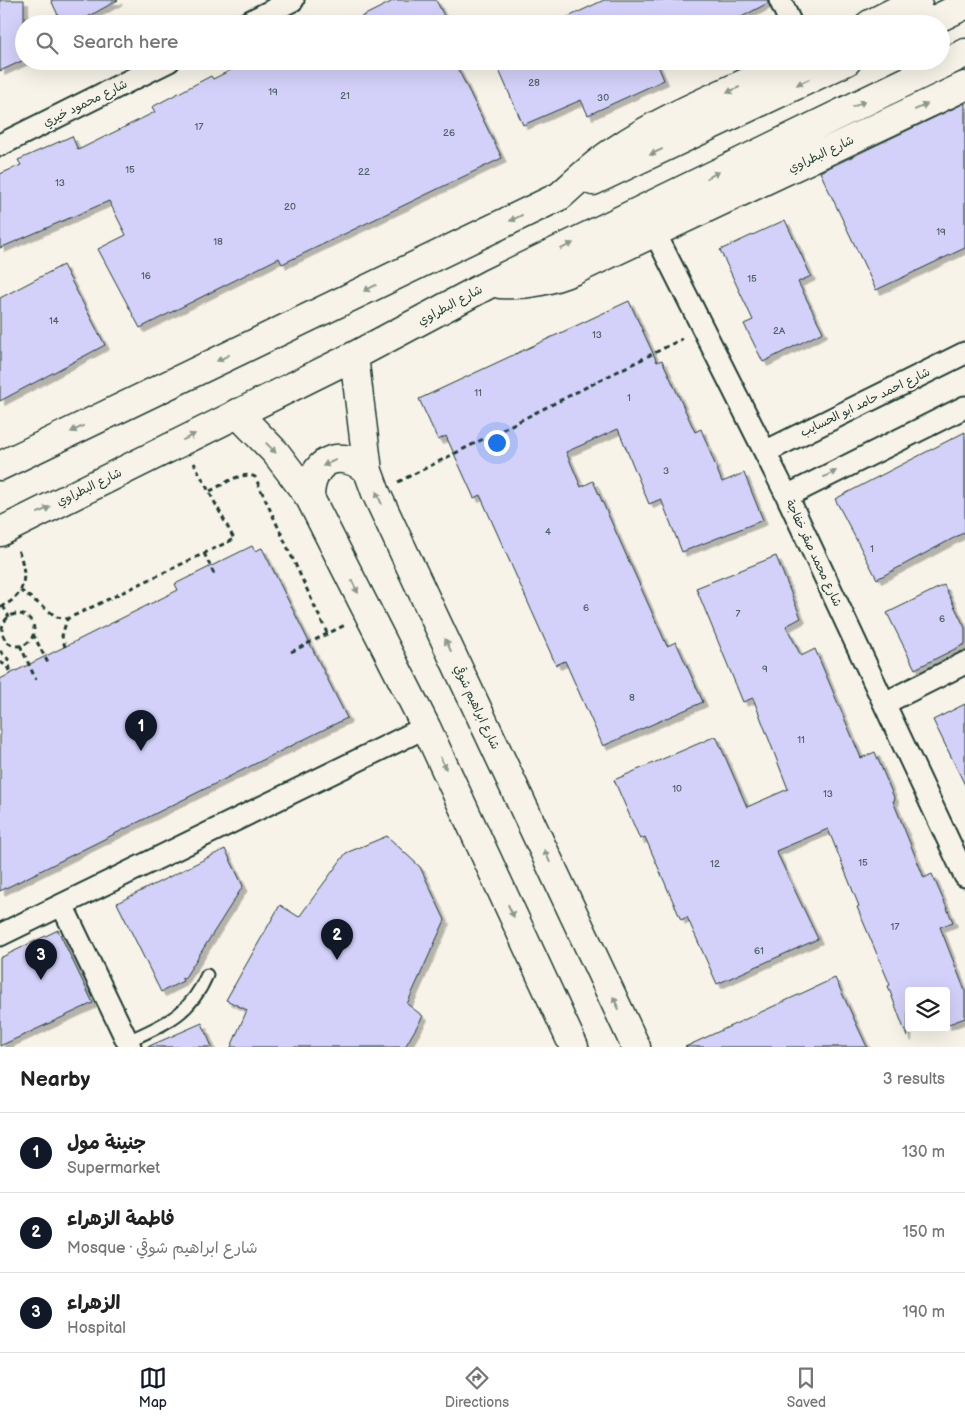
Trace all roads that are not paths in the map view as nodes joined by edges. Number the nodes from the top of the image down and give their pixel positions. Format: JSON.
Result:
{"nodes":[{"id":1,"x":293,"y":0,"type":"edge"},
{"id":2,"x":780,"y":0,"type":"edge"},
{"id":3,"x":918,"y":0,"type":"edge"},
{"id":4,"x":965,"y":5,"type":"edge"},
{"id":5,"x":263,"y":15,"type":"edge"},
{"id":6,"x":788,"y":15,"type":"edge"},
{"id":7,"x":888,"y":15,"type":"edge"},
{"id":8,"x":944,"y":15,"type":"edge"},
{"id":9,"x":965,"y":53,"type":"edge"},
{"id":10,"x":950,"y":60,"type":"edge"},
{"id":11,"x":151,"y":70,"type":"edge"},
{"id":12,"x":774,"y":70,"type":"edge"},
{"id":13,"x":828,"y":70,"type":"edge"},
{"id":14,"x":930,"y":70,"type":"edge"},
{"id":15,"x":965,"y":86,"type":"edge"},
{"id":16,"x":0,"y":145,"type":"edge"},
{"id":17,"x":560,"y":196,"type":"junction"},
{"id":18,"x":655,"y":232,"type":"junction"},
{"id":19,"x":491,"y":283,"type":"junction"},
{"id":20,"x":965,"y":353,"type":"edge"},
{"id":21,"x":354,"y":356,"type":"junction"},
{"id":22,"x":965,"y":406,"type":"edge"},
{"id":23,"x":237,"y":413,"type":"junction"},
{"id":24,"x":765,"y":452,"type":"junction"},
{"id":25,"x":0,"y":466,"type":"edge"},
{"id":26,"x":372,"y":482,"type":"junction"},
{"id":27,"x":787,"y":496,"type":"junction"},
{"id":28,"x":310,"y":498,"type":"junction"},
{"id":29,"x":4,"y":529,"type":"edge"},
{"id":30,"x":965,"y":663,"type":"edge"},
{"id":31,"x":885,"y":703,"type":"junction"},
{"id":32,"x":426,"y":727,"type":"junction"},
{"id":33,"x":965,"y":876,"type":"edge"},
{"id":34,"x":62,"y":905,"type":"junction"},
{"id":35,"x":0,"y":935,"type":"edge"},
{"id":36,"x":207,"y":975,"type":"dead end"},
{"id":37,"x":129,"y":1044,"type":"edge"},
{"id":38,"x":574,"y":1047,"type":"edge"},
{"id":39,"x":636,"y":1047,"type":"edge"}],
"edges":[{"from":1,"to":5,"type":"street"},
{"from":2,"to":6,"type":"street"},
{"from":3,"to":7,"type":"street"},
{"from":4,"to":8,"type":"street"},
{"from":10,"to":9,"type":"street","one_way":true},
{"from":11,"to":16,"type":"street","name":"شارع محمود خيري"},
{"from":12,"to":17,"type":"street","one_way":true},
{"from":13,"to":17,"type":"street","one_way":true},
{"from":19,"to":14,"type":"street","one_way":true},
{"from":18,"to":15,"type":"street","name":"شارع البطراوي","one_way":true},
{"from":17,"to":25,"type":"street","one_way":true},
{"from":18,"to":19,"type":"street","name":"شارع البطراوي"},
{"from":18,"to":24,"type":"street","name":"شارع محمد صقر خفاجة"},
{"from":19,"to":21,"type":"street","name":"شارع البطراوي"},
{"from":20,"to":24,"type":"street","name":"شارع احمد حامد ابو الحسايب"},
{"from":21,"to":23,"type":"street","name":"شارع البطراوي"},
{"from":21,"to":26,"type":"street","name":"شارع ابراهيم شوقي"},
{"from":27,"to":22,"type":"street","one_way":true},
{"from":23,"to":28,"type":"street","one_way":true},
{"from":29,"to":23,"type":"street","name":"شارع البطراوي","one_way":true},
{"from":24,"to":27,"type":"street","name":"شارع محمد صقر خفاجة"},
{"from":26,"to":28,"type":"street","one_way":true},
{"from":39,"to":26,"type":"street","name":"شارع ابراهيم شوقي","one_way":true},
{"from":27,"to":31,"type":"street","name":"شارع محمد صقر خفاجة"},
{"from":28,"to":32,"type":"street","one_way":true},
{"from":30,"to":31,"type":"street"},
{"from":31,"to":33,"type":"street","name":"شارع محمد صقر خفاجة"},
{"from":32,"to":34,"type":"street"},
{"from":32,"to":38,"type":"street","one_way":true},
{"from":34,"to":35,"type":"street"},
{"from":34,"to":37,"type":"street"},
{"from":36,"to":37,"type":"lane"}]}
